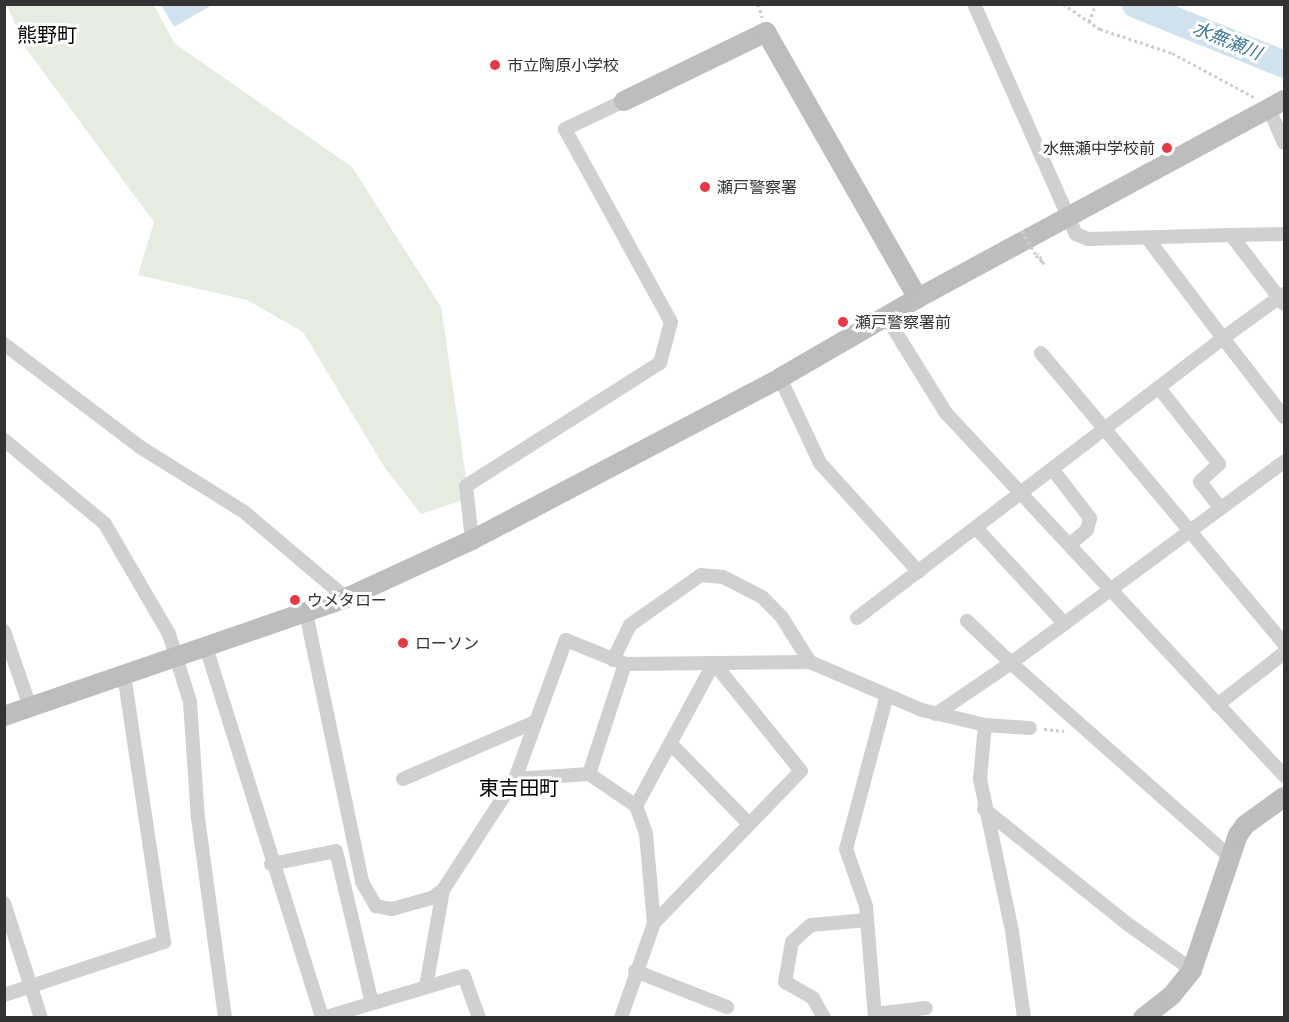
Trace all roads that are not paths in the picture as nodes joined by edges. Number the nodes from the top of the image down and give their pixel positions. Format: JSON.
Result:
{"nodes":[{"id":1,"x":974,"y":4,"type":"edge"},
{"id":2,"x":624,"y":101,"type":"joint"},
{"id":3,"x":1277,"y":104,"type":"edge"},
{"id":4,"x":1284,"y":143,"type":"edge"},
{"id":5,"x":1067,"y":220,"type":"junction"},
{"id":6,"x":1284,"y":234,"type":"edge"},
{"id":7,"x":1231,"y":235,"type":"junction"},
{"id":8,"x":1148,"y":239,"type":"junction"},
{"id":9,"x":918,"y":298,"type":"junction"},
{"id":10,"x":1283,"y":298,"type":"edge"},
{"id":11,"x":887,"y":318,"type":"junction"},
{"id":12,"x":1223,"y":338,"type":"junction"},
{"id":13,"x":4,"y":344,"type":"edge"},
{"id":14,"x":1041,"y":353,"type":"dead end"},
{"id":15,"x":780,"y":378,"type":"junction"},
{"id":16,"x":1159,"y":388,"type":"junction"},
{"id":17,"x":1284,"y":417,"type":"edge"},
{"id":18,"x":1106,"y":431,"type":"junction"},
{"id":19,"x":4,"y":440,"type":"edge"},
{"id":20,"x":1284,"y":462,"type":"edge"},
{"id":21,"x":1053,"y":470,"type":"junction"},
{"id":22,"x":1022,"y":494,"type":"junction"},
{"id":23,"x":1220,"y":508,"type":"junction"},
{"id":24,"x":977,"y":528,"type":"junction"},
{"id":25,"x":1190,"y":531,"type":"junction"},
{"id":26,"x":472,"y":540,"type":"junction"},
{"id":27,"x":1069,"y":545,"type":"junction"},
{"id":28,"x":918,"y":572,"type":"junction"},
{"id":29,"x":1112,"y":590,"type":"junction"},
{"id":30,"x":346,"y":598,"type":"junction"},
{"id":31,"x":306,"y":613,"type":"junction"},
{"id":32,"x":856,"y":618,"type":"dead end"},
{"id":33,"x":968,"y":621,"type":"dead end"},
{"id":34,"x":1065,"y":624,"type":"junction"},
{"id":35,"x":4,"y":631,"type":"edge"},
{"id":36,"x":1284,"y":644,"type":"edge"},
{"id":37,"x":207,"y":647,"type":"junction"},
{"id":38,"x":1284,"y":653,"type":"edge"},
{"id":39,"x":175,"y":657,"type":"junction"},
{"id":40,"x":619,"y":662,"type":"junction"},
{"id":41,"x":810,"y":662,"type":"junction"},
{"id":42,"x":714,"y":663,"type":"junction"},
{"id":43,"x":1011,"y":663,"type":"junction"},
{"id":44,"x":124,"y":675,"type":"junction"},
{"id":45,"x":886,"y":695,"type":"junction"},
{"id":46,"x":1217,"y":705,"type":"junction"},
{"id":47,"x":30,"y":707,"type":"junction"},
{"id":48,"x":936,"y":714,"type":"junction"},
{"id":49,"x":4,"y":716,"type":"edge"},
{"id":50,"x":535,"y":722,"type":"junction"},
{"id":51,"x":986,"y":725,"type":"junction"},
{"id":52,"x":1030,"y":728,"type":"road end"},
{"id":53,"x":672,"y":745,"type":"junction"},
{"id":54,"x":589,"y":774,"type":"junction"},
{"id":55,"x":1284,"y":776,"type":"edge"},
{"id":56,"x":404,"y":779,"type":"dead end"},
{"id":57,"x":515,"y":779,"type":"junction"},
{"id":58,"x":1284,"y":797,"type":"edge"},
{"id":59,"x":636,"y":806,"type":"junction"},
{"id":60,"x":984,"y":809,"type":"junction"},
{"id":61,"x":749,"y":824,"type":"junction"},
{"id":62,"x":1230,"y":857,"type":"junction"},
{"id":63,"x":271,"y":864,"type":"junction"},
{"id":64,"x":443,"y":890,"type":"junction"},
{"id":65,"x":4,"y":903,"type":"edge"},
{"id":66,"x":867,"y":920,"type":"junction"},
{"id":67,"x":654,"y":923,"type":"junction"},
{"id":68,"x":1192,"y":970,"type":"junction"},
{"id":69,"x":635,"y":971,"type":"junction"},
{"id":70,"x":32,"y":987,"type":"junction"},
{"id":71,"x":426,"y":987,"type":"junction"},
{"id":72,"x":4,"y":996,"type":"edge"},
{"id":73,"x":372,"y":1003,"type":"junction"},
{"id":74,"x":727,"y":1007,"type":"dead end"},
{"id":75,"x":926,"y":1008,"type":"dead end"},
{"id":76,"x":875,"y":1016,"type":"edge"},
{"id":77,"x":41,"y":1017,"type":"edge"},
{"id":78,"x":225,"y":1017,"type":"edge"},
{"id":79,"x":323,"y":1017,"type":"edge"},
{"id":80,"x":479,"y":1017,"type":"edge"},
{"id":81,"x":621,"y":1017,"type":"edge"},
{"id":82,"x":824,"y":1017,"type":"edge"},
{"id":83,"x":1024,"y":1017,"type":"edge"},
{"id":84,"x":1143,"y":1017,"type":"edge"}],
"edges":[{"from":1,"to":5,"type":"street"},
{"from":2,"to":9,"type":"street"},
{"from":2,"to":26,"type":"street"},
{"from":3,"to":4,"type":"street"},
{"from":3,"to":5,"type":"street"},
{"from":5,"to":8,"type":"street"},
{"from":5,"to":9,"type":"street"},
{"from":6,"to":7,"type":"street"},
{"from":7,"to":8,"type":"street"},
{"from":7,"to":10,"type":"street"},
{"from":8,"to":12,"type":"street"},
{"from":9,"to":11,"type":"street"},
{"from":10,"to":12,"type":"street"},
{"from":11,"to":15,"type":"street"},
{"from":11,"to":22,"type":"street"},
{"from":12,"to":16,"type":"street"},
{"from":12,"to":17,"type":"street"},
{"from":13,"to":30,"type":"street"},
{"from":14,"to":18,"type":"street"},
{"from":15,"to":26,"type":"street"},
{"from":15,"to":28,"type":"street"},
{"from":16,"to":18,"type":"street"},
{"from":16,"to":23,"type":"street"},
{"from":18,"to":21,"type":"street"},
{"from":18,"to":25,"type":"street"},
{"from":19,"to":39,"type":"street"},
{"from":20,"to":23,"type":"street"},
{"from":21,"to":22,"type":"street"},
{"from":21,"to":27,"type":"street"},
{"from":22,"to":24,"type":"street"},
{"from":22,"to":27,"type":"street"},
{"from":23,"to":25,"type":"street"},
{"from":24,"to":28,"type":"street"},
{"from":24,"to":34,"type":"street"},
{"from":25,"to":29,"type":"street"},
{"from":25,"to":36,"type":"street"},
{"from":26,"to":30,"type":"street"},
{"from":27,"to":29,"type":"street"},
{"from":28,"to":32,"type":"street"},
{"from":29,"to":34,"type":"street"},
{"from":29,"to":46,"type":"street"},
{"from":30,"to":31,"type":"street"},
{"from":31,"to":37,"type":"street"},
{"from":31,"to":64,"type":"street"},
{"from":33,"to":43,"type":"street"},
{"from":34,"to":43,"type":"street"},
{"from":35,"to":47,"type":"street"},
{"from":37,"to":39,"type":"street"},
{"from":37,"to":63,"type":"street"},
{"from":38,"to":46,"type":"street"},
{"from":39,"to":44,"type":"street"},
{"from":39,"to":78,"type":"street"},
{"from":40,"to":41,"type":"street"},
{"from":40,"to":42,"type":"street"},
{"from":40,"to":50,"type":"street"},
{"from":40,"to":54,"type":"street"},
{"from":41,"to":42,"type":"street"},
{"from":41,"to":45,"type":"street"},
{"from":42,"to":53,"type":"street"},
{"from":42,"to":61,"type":"street"},
{"from":43,"to":48,"type":"street"},
{"from":43,"to":62,"type":"street"},
{"from":44,"to":47,"type":"street"},
{"from":44,"to":70,"type":"street"},
{"from":45,"to":48,"type":"street"},
{"from":45,"to":66,"type":"street"},
{"from":46,"to":55,"type":"street"},
{"from":47,"to":49,"type":"street"},
{"from":48,"to":51,"type":"street"},
{"from":50,"to":56,"type":"street"},
{"from":50,"to":57,"type":"street"},
{"from":51,"to":52,"type":"street"},
{"from":51,"to":60,"type":"street"},
{"from":53,"to":59,"type":"street"},
{"from":53,"to":61,"type":"street"},
{"from":54,"to":57,"type":"street"},
{"from":54,"to":59,"type":"street"},
{"from":57,"to":64,"type":"street"},
{"from":58,"to":62,"type":"street"},
{"from":59,"to":67,"type":"street"},
{"from":60,"to":68,"type":"street"},
{"from":60,"to":83,"type":"street"},
{"from":61,"to":67,"type":"street"},
{"from":62,"to":68,"type":"street"},
{"from":63,"to":73,"type":"street"},
{"from":63,"to":79,"type":"street"},
{"from":64,"to":71,"type":"street"},
{"from":65,"to":70,"type":"street"},
{"from":66,"to":76,"type":"street"},
{"from":66,"to":82,"type":"street"},
{"from":67,"to":69,"type":"street"},
{"from":68,"to":84,"type":"street"},
{"from":69,"to":74,"type":"street"},
{"from":69,"to":81,"type":"street"},
{"from":70,"to":72,"type":"street"},
{"from":70,"to":77,"type":"street"},
{"from":71,"to":73,"type":"street"},
{"from":71,"to":80,"type":"street"},
{"from":73,"to":79,"type":"street"},
{"from":75,"to":76,"type":"street"}]}
